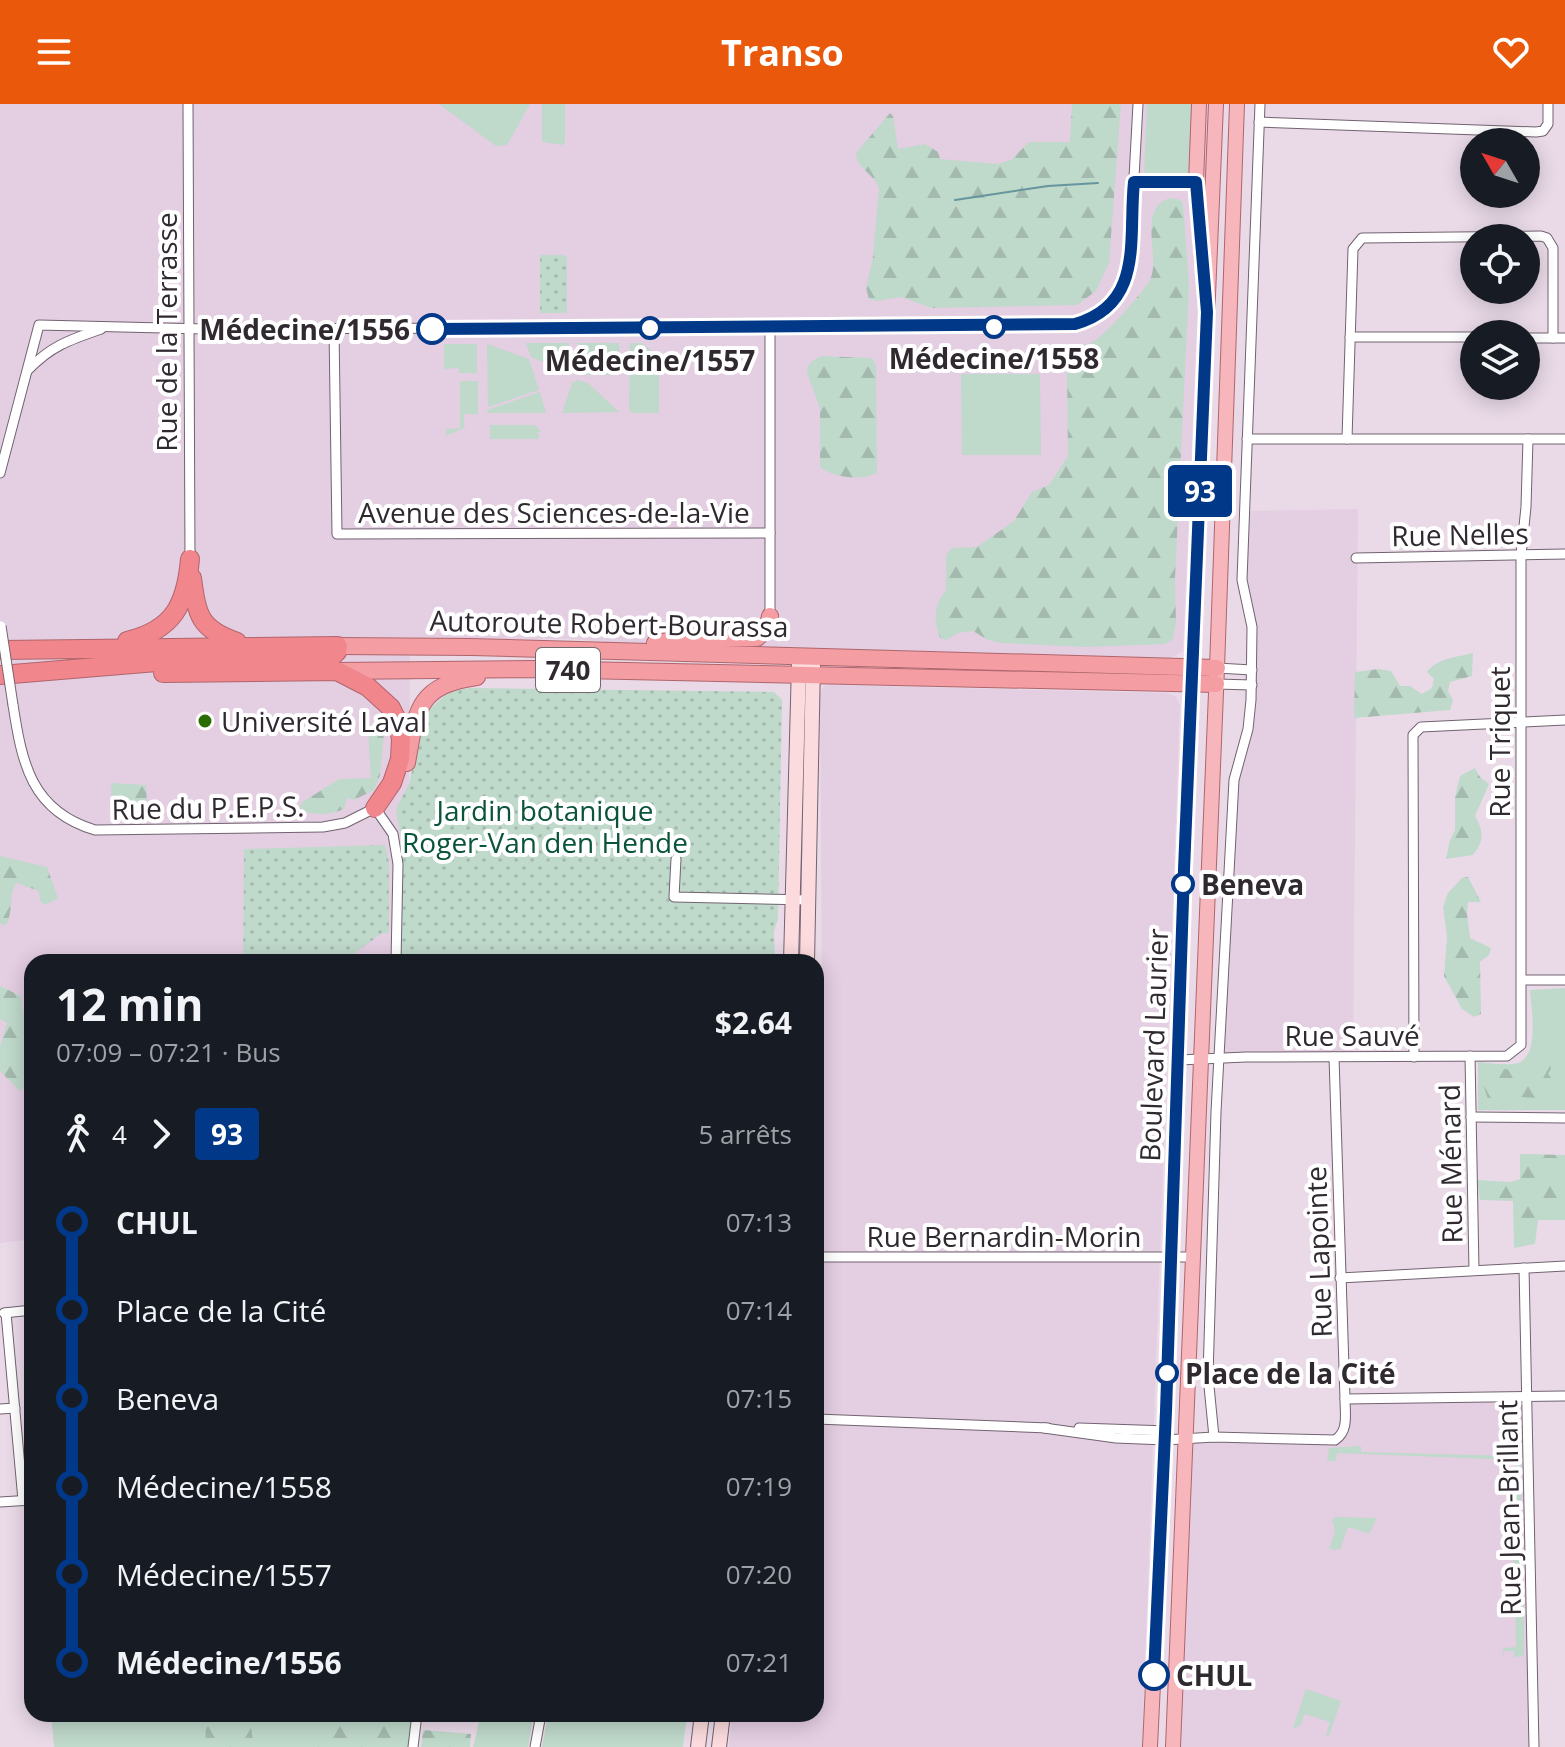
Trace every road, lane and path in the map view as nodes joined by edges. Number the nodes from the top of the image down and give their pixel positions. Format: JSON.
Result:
{"nodes":[{"id":1,"x":188,"y":104,"type":"edge"},
{"id":2,"x":1138,"y":104,"type":"edge"},
{"id":3,"x":1199,"y":104,"type":"edge"},
{"id":4,"x":1216,"y":104,"type":"edge"},
{"id":5,"x":1237,"y":104,"type":"edge"},
{"id":6,"x":1260,"y":104,"type":"edge"},
{"id":7,"x":1548,"y":104,"type":"edge"},
{"id":8,"x":1259,"y":122,"type":"junction"},
{"id":9,"x":1134,"y":182,"type":"junction"},
{"id":10,"x":1196,"y":182,"type":"junction"},
{"id":11,"x":1207,"y":312,"type":"junction"},
{"id":12,"x":108,"y":327,"type":"junction"},
{"id":13,"x":770,"y":327,"type":"junction"},
{"id":14,"x":188,"y":328,"type":"junction"},
{"id":15,"x":334,"y":329,"type":"junction"},
{"id":16,"x":1350,"y":337,"type":"junction"},
{"id":17,"x":1460,"y":337,"type":"edge"},
{"id":18,"x":1540,"y":338,"type":"edge"},
{"id":19,"x":1553,"y":338,"type":"junction"},
{"id":20,"x":1565,"y":338,"type":"edge"},
{"id":21,"x":27,"y":370,"type":"junction"},
{"id":22,"x":1247,"y":439,"type":"junction"},
{"id":23,"x":1347,"y":439,"type":"junction"},
{"id":24,"x":1528,"y":439,"type":"junction"},
{"id":25,"x":1565,"y":439,"type":"edge"},
{"id":26,"x":0,"y":473,"type":"edge"},
{"id":27,"x":770,"y":533,"type":"junction"},
{"id":28,"x":1565,"y":554,"type":"edge"},
{"id":29,"x":1521,"y":555,"type":"junction"},
{"id":30,"x":1356,"y":558,"type":"dead end"},
{"id":31,"x":190,"y":559,"type":"junction"},
{"id":32,"x":770,"y":616,"type":"joint"},
{"id":33,"x":0,"y":618,"type":"edge"},
{"id":34,"x":1,"y":626,"type":"edge"},
{"id":35,"x":251,"y":646,"type":"junction"},
{"id":36,"x":338,"y":646,"type":"junction"},
{"id":37,"x":82,"y":648,"type":"junction"},
{"id":38,"x":526,"y":648,"type":"junction"},
{"id":39,"x":0,"y":650,"type":"edge"},
{"id":40,"x":806,"y":656,"type":"junction"},
{"id":41,"x":1193,"y":666,"type":"junction"},
{"id":42,"x":535,"y":669,"type":"junction"},
{"id":43,"x":1252,"y":670,"type":"junction"},
{"id":44,"x":47,"y":671,"type":"junction"},
{"id":45,"x":337,"y":671,"type":"junction"},
{"id":46,"x":0,"y":673,"type":"edge"},
{"id":47,"x":806,"y":676,"type":"junction"},
{"id":48,"x":1217,"y":676,"type":"junction"},
{"id":49,"x":1192,"y":683,"type":"junction"},
{"id":50,"x":1252,"y":685,"type":"junction"},
{"id":51,"x":1565,"y":720,"type":"edge"},
{"id":52,"x":1520,"y":724,"type":"junction"},
{"id":53,"x":375,"y":808,"type":"junction"},
{"id":54,"x":676,"y":859,"type":"dead end"},
{"id":55,"x":800,"y":900,"type":"junction"},
{"id":56,"x":396,"y":954,"type":"edge"},
{"id":57,"x":792,"y":954,"type":"edge"},
{"id":58,"x":806,"y":954,"type":"edge"},
{"id":59,"x":1522,"y":980,"type":"junction"},
{"id":60,"x":1565,"y":980,"type":"edge"},
{"id":61,"x":1521,"y":1045,"type":"joint"},
{"id":62,"x":1470,"y":1056,"type":"junction"},
{"id":63,"x":1334,"y":1057,"type":"junction"},
{"id":64,"x":1414,"y":1057,"type":"junction"},
{"id":65,"x":1220,"y":1059,"type":"junction"},
{"id":66,"x":1179,"y":1060,"type":"junction"},
{"id":67,"x":1200,"y":1061,"type":"junction"},
{"id":68,"x":1471,"y":1117,"type":"junction"},
{"id":69,"x":1565,"y":1118,"type":"edge"},
{"id":70,"x":824,"y":1257,"type":"edge"},
{"id":71,"x":1192,"y":1257,"type":"junction"},
{"id":72,"x":1172,"y":1259,"type":"junction"},
{"id":73,"x":1565,"y":1266,"type":"edge"},
{"id":74,"x":1524,"y":1268,"type":"junction"},
{"id":75,"x":1474,"y":1270,"type":"junction"},
{"id":76,"x":1340,"y":1278,"type":"junction"},
{"id":77,"x":24,"y":1311,"type":"edge"},
{"id":78,"x":3,"y":1313,"type":"edge"},
{"id":79,"x":1565,"y":1396,"type":"edge"},
{"id":80,"x":1527,"y":1397,"type":"junction"},
{"id":81,"x":1345,"y":1399,"type":"junction"},
{"id":82,"x":15,"y":1408,"type":"junction"},
{"id":83,"x":0,"y":1409,"type":"edge"},
{"id":84,"x":824,"y":1419,"type":"edge"},
{"id":85,"x":1165,"y":1435,"type":"junction"},
{"id":86,"x":1185,"y":1437,"type":"junction"},
{"id":87,"x":1214,"y":1437,"type":"junction"},
{"id":88,"x":24,"y":1477,"type":"edge"},
{"id":89,"x":24,"y":1500,"type":"edge"},
{"id":90,"x":0,"y":1502,"type":"edge"},
{"id":91,"x":416,"y":1722,"type":"edge"},
{"id":92,"x":540,"y":1722,"type":"edge"},
{"id":93,"x":701,"y":1722,"type":"edge"},
{"id":94,"x":722,"y":1722,"type":"edge"},
{"id":95,"x":698,"y":1745,"type":"edge"},
{"id":96,"x":413,"y":1747,"type":"edge"},
{"id":97,"x":535,"y":1747,"type":"edge"},
{"id":98,"x":719,"y":1747,"type":"edge"},
{"id":99,"x":1150,"y":1747,"type":"edge"},
{"id":100,"x":1173,"y":1747,"type":"edge"},
{"id":101,"x":1534,"y":1747,"type":"edge"}],
"edges":[{"from":1,"to":14,"type":"street","name":"Rue de la Terrasse"},
{"from":2,"to":9,"type":"street"},
{"from":3,"to":10,"type":"main road"},
{"from":4,"to":11,"type":"main road","name":"Boulevard Laurier"},
{"from":5,"to":48,"type":"main road","name":"Boulevard Laurier"},
{"from":6,"to":8,"type":"street"},
{"from":7,"to":8,"type":"street"},
{"from":8,"to":22,"type":"street"},
{"from":9,"to":10,"type":"street"},
{"from":9,"to":13,"type":"street"},
{"from":10,"to":11,"type":"main road"},
{"from":11,"to":41,"type":"main road","name":"Boulevard Laurier"},
{"from":12,"to":14,"type":"street"},
{"from":12,"to":21,"type":"street"},
{"from":12,"to":21,"type":"street"},
{"from":13,"to":15,"type":"street"},
{"from":13,"to":27,"type":"street"},
{"from":14,"to":15,"type":"street"},
{"from":14,"to":31,"type":"street","name":"Rue de la Terrasse"},
{"from":15,"to":27,"type":"street","name":"Avenue des Sciences-de-la-Vie"},
{"from":16,"to":17,"type":"street"},
{"from":16,"to":19,"type":"street"},
{"from":16,"to":23,"type":"street"},
{"from":18,"to":19,"type":"street"},
{"from":19,"to":20,"type":"street"},
{"from":21,"to":26,"type":"street"},
{"from":22,"to":23,"type":"street"},
{"from":22,"to":43,"type":"street"},
{"from":23,"to":24,"type":"street"},
{"from":24,"to":25,"type":"street"},
{"from":24,"to":29,"type":"street","name":"Rue Triquet"},
{"from":27,"to":32,"type":"street"},
{"from":28,"to":29,"type":"street","name":"Rue Nelles"},
{"from":29,"to":30,"type":"street","name":"Rue Nelles"},
{"from":29,"to":52,"type":"street","name":"Rue Triquet"},
{"from":31,"to":35,"type":"highway"},
{"from":31,"to":37,"type":"highway"},
{"from":32,"to":38,"type":"highway"},
{"from":33,"to":34,"type":"street","name":"Rue du P.E.P.S."},
{"from":34,"to":53,"type":"street","name":"Rue du P.E.P.S.","bridge":true},
{"from":35,"to":36,"type":"highway","name":"Autoroute Robert-Bourassa","number":"740"},
{"from":35,"to":37,"type":"highway","name":"Autoroute Robert-Bourassa","number":"740"},
{"from":36,"to":38,"type":"highway","name":"Autoroute Robert-Bourassa","number":"740"},
{"from":36,"to":44,"type":"highway"},
{"from":37,"to":39,"type":"highway","name":"Autoroute Robert-Bourassa","number":"740"},
{"from":38,"to":40,"type":"highway","name":"Autoroute Robert-Bourassa","number":"740"},
{"from":40,"to":41,"type":"highway","name":"Autoroute Robert-Bourassa"},
{"from":40,"to":47,"type":"main road"},
{"from":41,"to":48,"type":"highway","name":"Autoroute Robert-Bourassa"},
{"from":41,"to":49,"type":"main road","name":"Boulevard Laurier"},
{"from":42,"to":45,"type":"highway","name":"Autoroute Robert-Bourassa","number":"740"},
{"from":42,"to":47,"type":"highway","name":"Autoroute Robert-Bourassa","number":"740"},
{"from":42,"to":53,"type":"highway"},
{"from":43,"to":48,"type":"street"},
{"from":43,"to":50,"type":"street"},
{"from":44,"to":45,"type":"highway","name":"Autoroute Robert-Bourassa","number":"740"},
{"from":44,"to":46,"type":"highway","name":"Autoroute Robert-Bourassa","number":"740"},
{"from":45,"to":53,"type":"highway"},
{"from":47,"to":49,"type":"highway","name":"Autoroute Robert-Bourassa"},
{"from":47,"to":55,"type":"main road"},
{"from":48,"to":49,"type":"highway","name":"Autoroute Robert-Bourassa"},
{"from":48,"to":50,"type":"street"},
{"from":48,"to":67,"type":"main road","name":"Boulevard Laurier"},
{"from":49,"to":66,"type":"main road","name":"Boulevard Laurier"},
{"from":50,"to":65,"type":"street"},
{"from":51,"to":52,"type":"street"},
{"from":52,"to":59,"type":"street","name":"Rue Triquet"},
{"from":52,"to":64,"type":"street"},
{"from":53,"to":56,"type":"street"},
{"from":54,"to":55,"type":"street"},
{"from":55,"to":57,"type":"main road"},
{"from":55,"to":58,"type":"main road"},
{"from":59,"to":60,"type":"street"},
{"from":59,"to":61,"type":"street","name":"Rue Triquet"},
{"from":61,"to":62,"type":"street","name":"Rue Sauvé"},
{"from":62,"to":64,"type":"street","name":"Rue Sauvé"},
{"from":62,"to":68,"type":"street","name":"Rue Ménard"},
{"from":63,"to":64,"type":"street","name":"Rue Sauvé"},
{"from":63,"to":65,"type":"street","name":"Rue Sauvé"},
{"from":63,"to":76,"type":"street","name":"Rue Lapointe"},
{"from":65,"to":67,"type":"street","name":"Rue Sauvé"},
{"from":65,"to":87,"type":"street"},
{"from":66,"to":67,"type":"street","name":"Rue Sauvé"},
{"from":66,"to":72,"type":"main road","name":"Boulevard Laurier"},
{"from":67,"to":71,"type":"main road","name":"Boulevard Laurier"},
{"from":68,"to":69,"type":"street"},
{"from":68,"to":75,"type":"street","name":"Rue Ménard"},
{"from":70,"to":72,"type":"street","name":"Rue Bernardin-Morin"},
{"from":71,"to":72,"type":"street","name":"Rue Bernardin-Morin"},
{"from":71,"to":86,"type":"main road","name":"Boulevard Laurier"},
{"from":72,"to":85,"type":"main road","name":"Boulevard Laurier"},
{"from":73,"to":74,"type":"street"},
{"from":74,"to":75,"type":"street"},
{"from":74,"to":80,"type":"street","name":"Rue Jean-Brillant"},
{"from":75,"to":76,"type":"street"},
{"from":76,"to":81,"type":"street","name":"Rue Lapointe"},
{"from":77,"to":78,"type":"street"},
{"from":78,"to":82,"type":"street"},
{"from":79,"to":80,"type":"street"},
{"from":80,"to":81,"type":"street"},
{"from":80,"to":101,"type":"street","name":"Rue Jean-Brillant"},
{"from":81,"to":87,"type":"street","name":"Rue Lapointe"},
{"from":82,"to":83,"type":"street"},
{"from":82,"to":88,"type":"street"},
{"from":84,"to":85,"type":"street"},
{"from":85,"to":86,"type":"street"},
{"from":85,"to":99,"type":"main road","name":"Boulevard Laurier"},
{"from":86,"to":87,"type":"street"},
{"from":86,"to":100,"type":"main road","name":"Boulevard Laurier"},
{"from":89,"to":90,"type":"street"},
{"from":91,"to":96,"type":"street"},
{"from":92,"to":97,"type":"street"},
{"from":93,"to":95,"type":"main road"},
{"from":94,"to":98,"type":"main road"},
{"from":95,"to":98,"type":"main road"}]}
